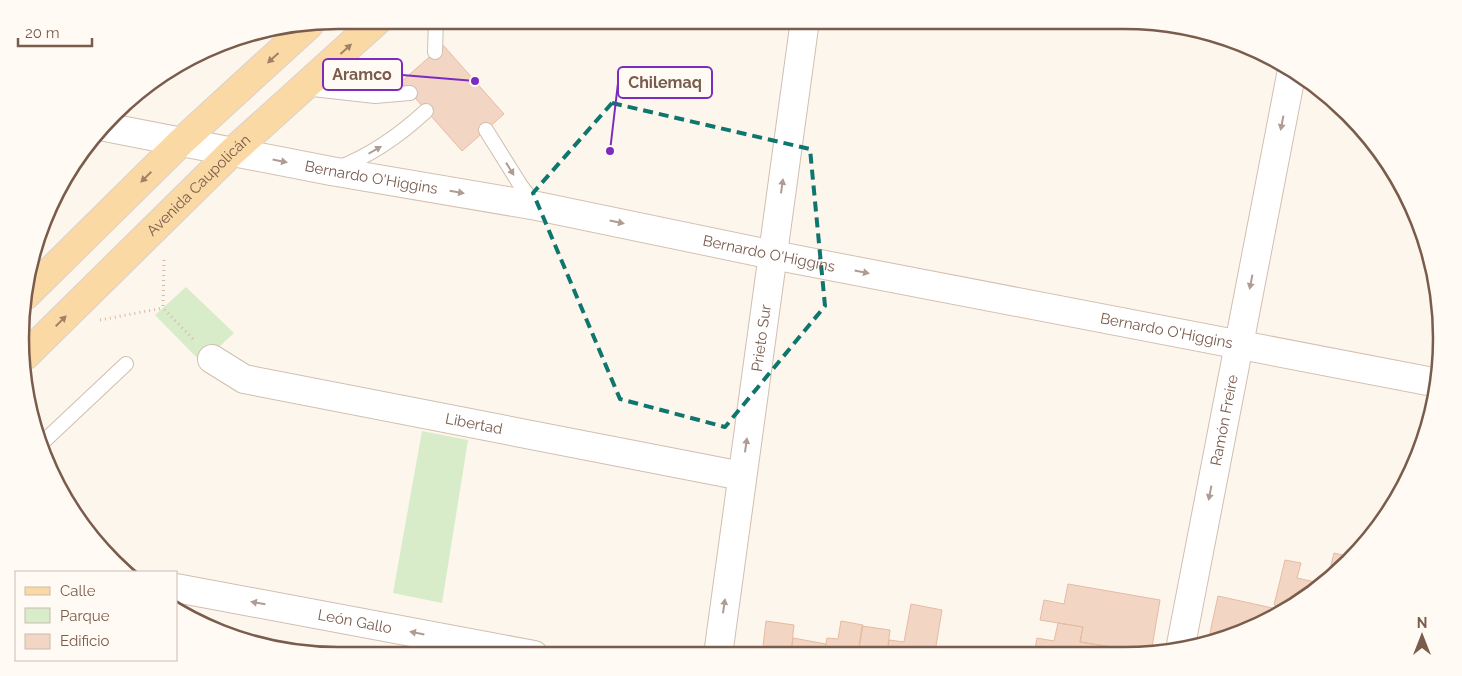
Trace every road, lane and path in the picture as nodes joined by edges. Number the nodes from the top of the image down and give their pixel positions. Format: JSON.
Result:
{"nodes":[{"id":1,"x":368,"y":29,"type":"edge"},
{"id":2,"x":436,"y":29,"type":"edge"},
{"id":3,"x":804,"y":29,"type":"edge"},
{"id":4,"x":303,"y":31,"type":"edge"},
{"id":5,"x":435,"y":52,"type":"dead end"},
{"id":6,"x":1291,"y":77,"type":"edge"},
{"id":7,"x":303,"y":88,"type":"junction"},
{"id":8,"x":410,"y":92,"type":"dead end"},
{"id":9,"x":426,"y":111,"type":"dead end"},
{"id":10,"x":111,"y":128,"type":"edge"},
{"id":11,"x":486,"y":130,"type":"dead end"},
{"id":12,"x":181,"y":142,"type":"junction"},
{"id":13,"x":232,"y":152,"type":"junction"},
{"id":14,"x":331,"y":171,"type":"junction"},
{"id":15,"x":537,"y":206,"type":"junction"},
{"id":16,"x":773,"y":255,"type":"junction"},
{"id":17,"x":164,"y":260,"type":"dead end"},
{"id":18,"x":33,"y":288,"type":"edge"},
{"id":19,"x":163,"y":308,"type":"junction"},
{"id":20,"x":100,"y":320,"type":"dead end"},
{"id":21,"x":1239,"y":345,"type":"junction"},
{"id":22,"x":29,"y":352,"type":"edge"},
{"id":23,"x":212,"y":359,"type":"joint"},
{"id":24,"x":126,"y":364,"type":"dead end"},
{"id":25,"x":1430,"y":381,"type":"edge"},
{"id":26,"x":46,"y":439,"type":"edge"},
{"id":27,"x":742,"y":476,"type":"junction"},
{"id":28,"x":178,"y":588,"type":"edge"},
{"id":29,"x":1182,"y":641,"type":"edge"},
{"id":30,"x":491,"y":647,"type":"edge"},
{"id":31,"x":719,"y":647,"type":"edge"}],
"edges":[{"from":7,"to":1,"type":"main road","name":"Avenida Caupolicán","one_way":true},
{"from":2,"to":5,"type":"lane"},
{"from":16,"to":3,"type":"street","name":"Prieto Sur","one_way":true},
{"from":4,"to":12,"type":"main road","one_way":true},
{"from":6,"to":21,"type":"street","name":"Ramón Freire","one_way":true},
{"from":7,"to":8,"type":"lane"},
{"from":7,"to":13,"type":"main road","name":"Avenida Caupolicán"},
{"from":14,"to":9,"type":"lane","one_way":true},
{"from":10,"to":12,"type":"street","name":"Bernardo O'Higgins"},
{"from":11,"to":15,"type":"lane","one_way":true},
{"from":12,"to":13,"type":"street","name":"Bernardo O'Higgins"},
{"from":12,"to":18,"type":"main road","one_way":true},
{"from":13,"to":14,"type":"street","name":"Bernardo O'Higgins","one_way":true},
{"from":22,"to":13,"type":"main road","name":"Avenida Caupolicán","one_way":true},
{"from":14,"to":15,"type":"street","name":"Bernardo O'Higgins","one_way":true},
{"from":15,"to":16,"type":"street","name":"Bernardo O'Higgins","one_way":true},
{"from":16,"to":21,"type":"street","name":"Bernardo O'Higgins","one_way":true},
{"from":27,"to":16,"type":"street","name":"Prieto Sur","one_way":true},
{"from":17,"to":19,"type":"path"},
{"from":19,"to":20,"type":"path"},
{"from":19,"to":23,"type":"path"},
{"from":21,"to":25,"type":"street","name":"Bernardo O'Higgins"},
{"from":21,"to":29,"type":"street","name":"Ramón Freire","one_way":true},
{"from":23,"to":27,"type":"street","name":"Libertad"},
{"from":24,"to":26,"type":"lane"},
{"from":31,"to":27,"type":"street","name":"Prieto Sur","one_way":true},
{"from":30,"to":28,"type":"street","name":"León Gallo","one_way":true}]}
